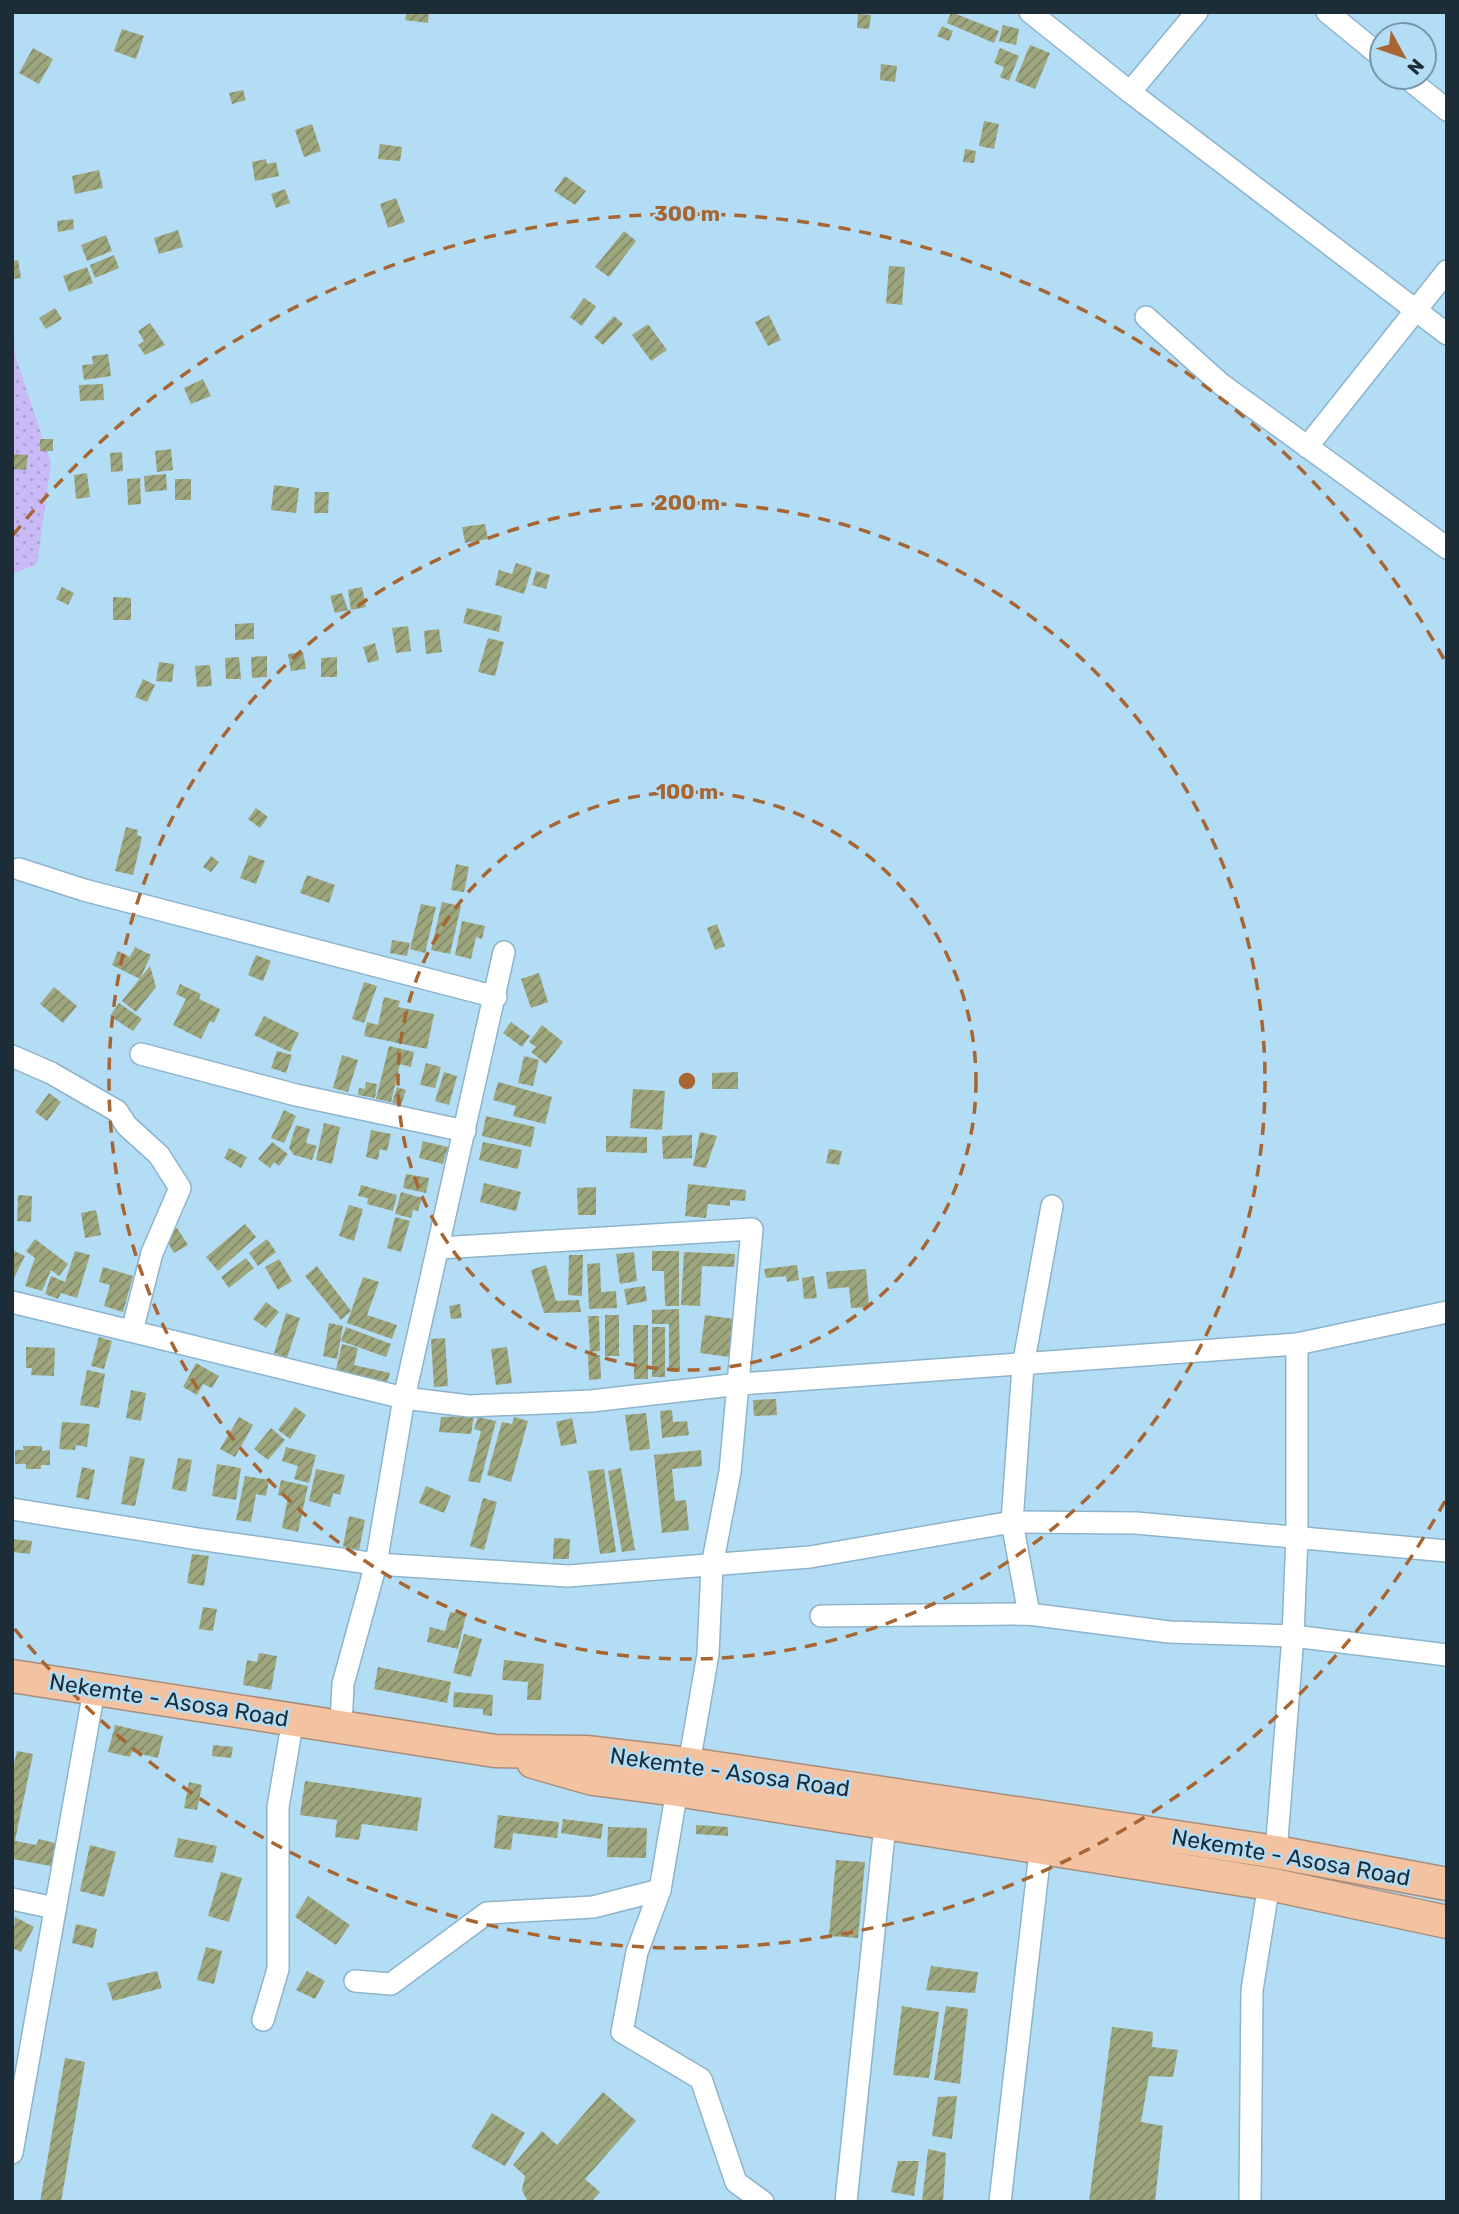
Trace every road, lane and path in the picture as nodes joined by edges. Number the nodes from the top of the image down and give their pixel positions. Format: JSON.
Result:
{"nodes":[{"id":1,"x":1030,"y":12,"type":"edge"},
{"id":2,"x":1197,"y":12,"type":"edge"},
{"id":3,"x":1327,"y":12,"type":"edge"},
{"id":4,"x":1368,"y":46,"type":"edge"},
{"id":5,"x":1423,"y":91,"type":"edge"},
{"id":6,"x":1130,"y":92,"type":"junction"},
{"id":7,"x":1447,"y":110,"type":"edge"},
{"id":8,"x":1447,"y":271,"type":"edge"},
{"id":9,"x":1416,"y":310,"type":"junction"},
{"id":10,"x":1146,"y":317,"type":"dead end"},
{"id":11,"x":1447,"y":334,"type":"edge"},
{"id":12,"x":1307,"y":447,"type":"junction"},
{"id":13,"x":1447,"y":548,"type":"edge"},
{"id":14,"x":19,"y":869,"type":"dead end"},
{"id":15,"x":504,"y":952,"type":"dead end"},
{"id":16,"x":496,"y":997,"type":"junction"},
{"id":17,"x":141,"y":1054,"type":"dead end"},
{"id":18,"x":12,"y":1056,"type":"edge"},
{"id":19,"x":465,"y":1131,"type":"junction"},
{"id":20,"x":1052,"y":1206,"type":"dead end"},
{"id":21,"x":439,"y":1248,"type":"junction"},
{"id":22,"x":12,"y":1302,"type":"edge"},
{"id":23,"x":1447,"y":1312,"type":"edge"},
{"id":24,"x":132,"y":1331,"type":"junction"},
{"id":25,"x":1297,"y":1344,"type":"junction"},
{"id":26,"x":1023,"y":1366,"type":"junction"},
{"id":27,"x":740,"y":1384,"type":"junction"},
{"id":28,"x":404,"y":1398,"type":"junction"},
{"id":29,"x":12,"y":1509,"type":"edge"},
{"id":30,"x":1012,"y":1521,"type":"junction"},
{"id":31,"x":1297,"y":1536,"type":"junction"},
{"id":32,"x":1446,"y":1550,"type":"edge"},
{"id":33,"x":376,"y":1564,"type":"junction"},
{"id":34,"x":712,"y":1566,"type":"junction"},
{"id":35,"x":1029,"y":1614,"type":"junction"},
{"id":36,"x":821,"y":1616,"type":"dead end"},
{"id":37,"x":1293,"y":1636,"type":"junction"},
{"id":38,"x":1447,"y":1655,"type":"edge"},
{"id":39,"x":12,"y":1676,"type":"edge"},
{"id":40,"x":94,"y":1690,"type":"junction"},
{"id":41,"x":293,"y":1719,"type":"junction"},
{"id":42,"x":341,"y":1726,"type":"junction"},
{"id":43,"x":683,"y":1777,"type":"junction"},
{"id":44,"x":886,"y":1825,"type":"junction"},
{"id":45,"x":1043,"y":1833,"type":"junction"},
{"id":46,"x":1276,"y":1852,"type":"junction"},
{"id":47,"x":1269,"y":1884,"type":"junction"},
{"id":48,"x":1447,"y":1884,"type":"edge"},
{"id":49,"x":660,"y":1890,"type":"junction"},
{"id":50,"x":12,"y":1899,"type":"edge"},
{"id":51,"x":55,"y":1908,"type":"junction"},
{"id":52,"x":1446,"y":1912,"type":"edge"},
{"id":53,"x":355,"y":1981,"type":"dead end"},
{"id":54,"x":263,"y":2020,"type":"dead end"},
{"id":55,"x":12,"y":2153,"type":"edge"},
{"id":56,"x":763,"y":2202,"type":"edge"},
{"id":57,"x":846,"y":2202,"type":"edge"},
{"id":58,"x":1000,"y":2202,"type":"edge"},
{"id":59,"x":1250,"y":2202,"type":"edge"}],
"edges":[{"from":1,"to":6,"type":"street"},
{"from":2,"to":6,"type":"street"},
{"from":3,"to":4,"type":"street"},
{"from":5,"to":7,"type":"street"},
{"from":6,"to":9,"type":"street"},
{"from":8,"to":9,"type":"street"},
{"from":9,"to":11,"type":"street"},
{"from":9,"to":12,"type":"street"},
{"from":10,"to":12,"type":"street"},
{"from":12,"to":13,"type":"street"},
{"from":14,"to":16,"type":"street"},
{"from":15,"to":16,"type":"street"},
{"from":16,"to":19,"type":"street"},
{"from":17,"to":19,"type":"street"},
{"from":18,"to":24,"type":"street"},
{"from":19,"to":21,"type":"street"},
{"from":20,"to":26,"type":"street"},
{"from":21,"to":27,"type":"street"},
{"from":21,"to":28,"type":"street"},
{"from":22,"to":24,"type":"street"},
{"from":23,"to":25,"type":"street"},
{"from":24,"to":28,"type":"street"},
{"from":25,"to":26,"type":"street"},
{"from":25,"to":31,"type":"street"},
{"from":26,"to":27,"type":"street"},
{"from":26,"to":30,"type":"street"},
{"from":27,"to":28,"type":"street"},
{"from":27,"to":34,"type":"street"},
{"from":28,"to":33,"type":"street"},
{"from":29,"to":33,"type":"street"},
{"from":30,"to":31,"type":"street"},
{"from":30,"to":34,"type":"street"},
{"from":30,"to":35,"type":"street"},
{"from":31,"to":32,"type":"street"},
{"from":31,"to":37,"type":"street"},
{"from":33,"to":34,"type":"street"},
{"from":33,"to":42,"type":"street"},
{"from":34,"to":43,"type":"street"},
{"from":35,"to":36,"type":"street"},
{"from":35,"to":37,"type":"street"},
{"from":37,"to":38,"type":"street"},
{"from":37,"to":46,"type":"street"},
{"from":39,"to":40,"type":"highway","name":"Nekemte - Asosa Road"},
{"from":40,"to":41,"type":"highway","name":"Nekemte - Asosa Road"},
{"from":40,"to":51,"type":"street"},
{"from":41,"to":42,"type":"highway","name":"Nekemte - Asosa Road"},
{"from":41,"to":54,"type":"street"},
{"from":42,"to":43,"type":"highway","name":"Nekemte - Asosa Road"},
{"from":43,"to":44,"type":"highway"},
{"from":43,"to":45,"type":"highway","name":"Nekemte - Asosa Road"},
{"from":43,"to":49,"type":"street"},
{"from":44,"to":45,"type":"highway"},
{"from":44,"to":57,"type":"street"},
{"from":45,"to":46,"type":"highway","name":"Nekemte - Asosa Road"},
{"from":45,"to":47,"type":"highway"},
{"from":45,"to":58,"type":"street"},
{"from":46,"to":48,"type":"highway","name":"Nekemte - Asosa Road"},
{"from":47,"to":52,"type":"highway"},
{"from":47,"to":59,"type":"street"},
{"from":49,"to":53,"type":"street"},
{"from":49,"to":56,"type":"street"},
{"from":50,"to":51,"type":"street"},
{"from":51,"to":55,"type":"street"}]}
